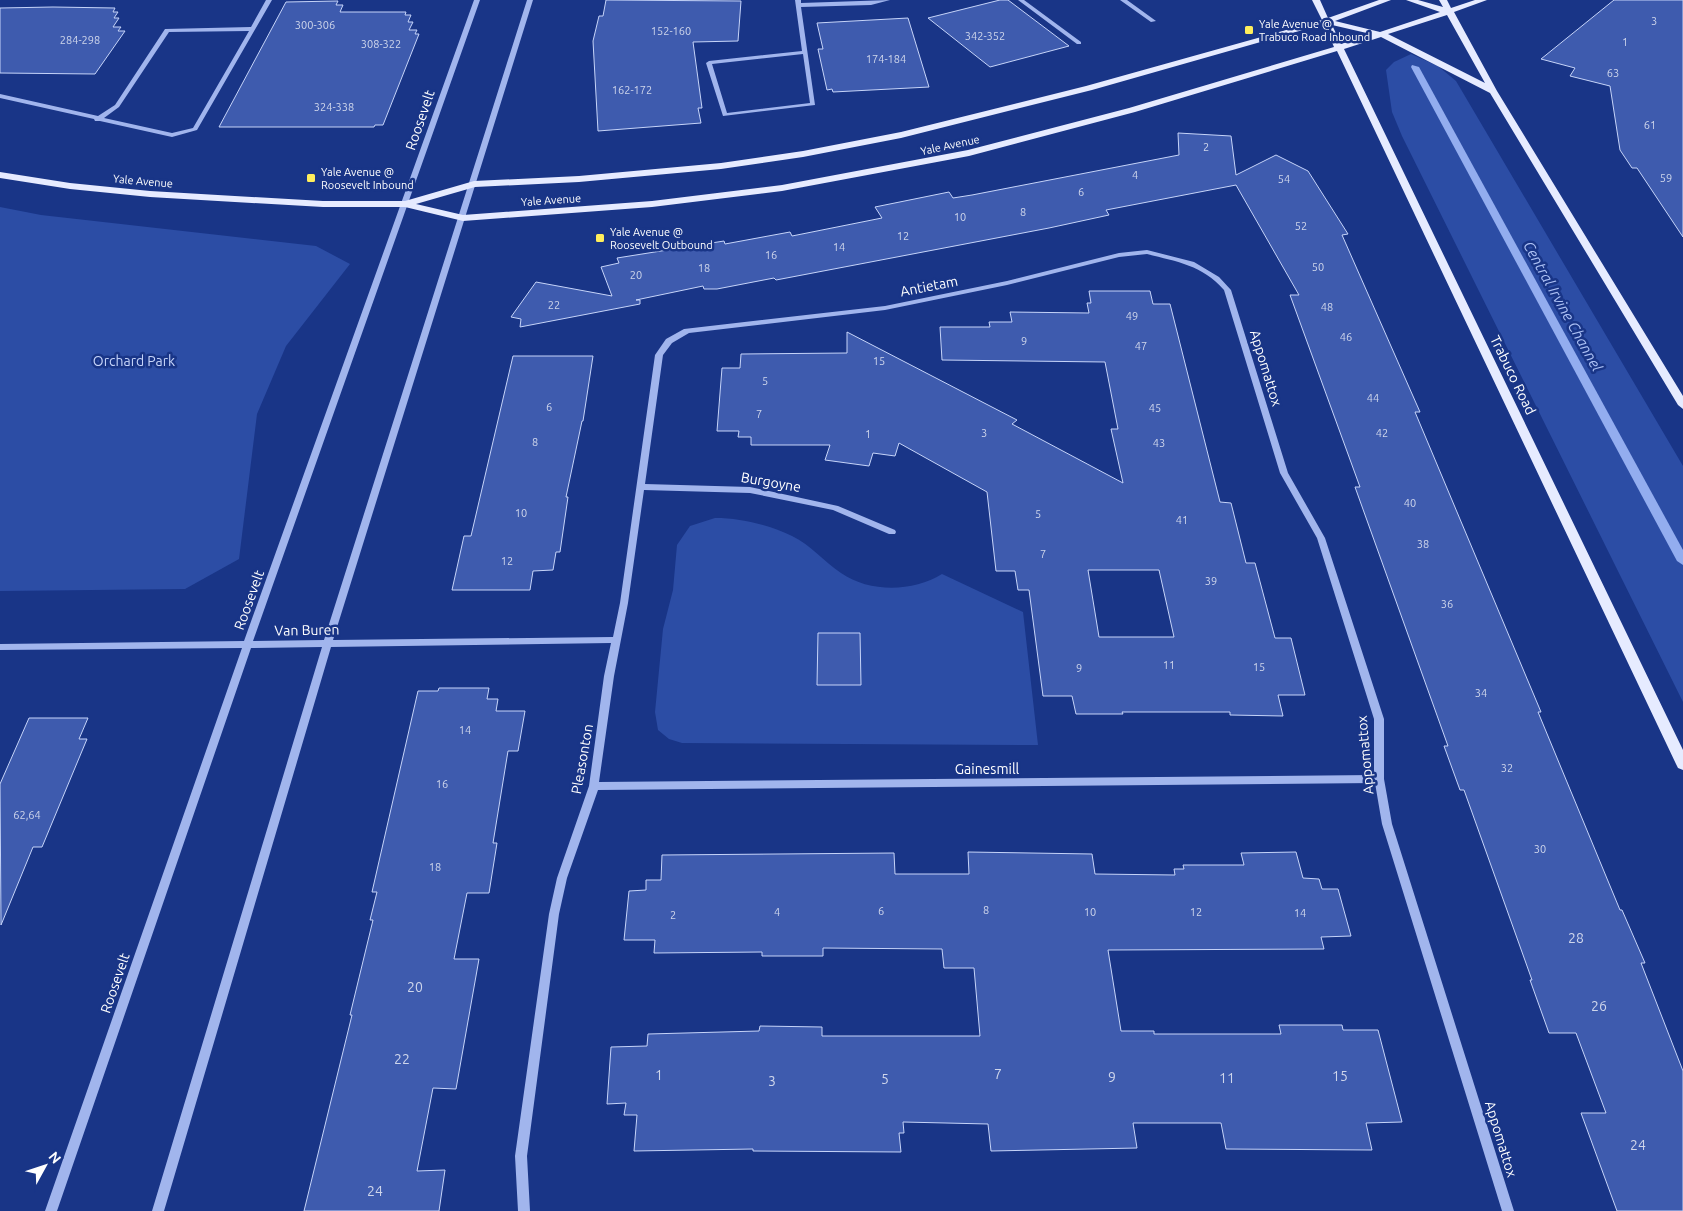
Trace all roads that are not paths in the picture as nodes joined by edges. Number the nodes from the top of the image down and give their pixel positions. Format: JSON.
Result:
{"nodes":[{"id":1,"x":270,"y":0,"type":"edge"},
{"id":2,"x":477,"y":0,"type":"edge"},
{"id":3,"x":530,"y":0,"type":"edge"},
{"id":4,"x":887,"y":0,"type":"edge"},
{"id":5,"x":1021,"y":0,"type":"edge"},
{"id":6,"x":1122,"y":0,"type":"edge"},
{"id":7,"x":1316,"y":0,"type":"edge"},
{"id":8,"x":1387,"y":0,"type":"edge"},
{"id":9,"x":1410,"y":0,"type":"edge"},
{"id":10,"x":1443,"y":0,"type":"edge"},
{"id":11,"x":1483,"y":0,"type":"edge"},
{"id":12,"x":798,"y":2,"type":"edge"},
{"id":13,"x":1450,"y":12,"type":"junction"},
{"id":14,"x":1153,"y":21,"type":"dead end"},
{"id":15,"x":1326,"y":21,"type":"junction"},
{"id":16,"x":253,"y":29,"type":"junction"},
{"id":17,"x":1384,"y":35,"type":"junction"},
{"id":18,"x":1079,"y":43,"type":"dead end"},
{"id":19,"x":1340,"y":49,"type":"junction"},
{"id":20,"x":805,"y":52,"type":"junction"},
{"id":21,"x":1493,"y":90,"type":"junction"},
{"id":22,"x":0,"y":96,"type":"edge"},
{"id":23,"x":97,"y":120,"type":"junction"},
{"id":24,"x":0,"y":175,"type":"edge"},
{"id":25,"x":474,"y":184,"type":"junction"},
{"id":26,"x":405,"y":204,"type":"junction"},
{"id":27,"x":463,"y":218,"type":"junction"},
{"id":28,"x":1192,"y":262,"type":"joint"},
{"id":29,"x":669,"y":341,"type":"joint"},
{"id":30,"x":1683,"y":405,"type":"edge"},
{"id":31,"x":641,"y":487,"type":"junction"},
{"id":32,"x":892,"y":532,"type":"dead end"},
{"id":33,"x":615,"y":640,"type":"junction"},
{"id":34,"x":328,"y":644,"type":"junction"},
{"id":35,"x":247,"y":645,"type":"junction"},
{"id":36,"x":0,"y":647,"type":"edge"},
{"id":37,"x":1683,"y":764,"type":"edge"},
{"id":38,"x":1379,"y":779,"type":"junction"},
{"id":39,"x":594,"y":786,"type":"junction"},
{"id":40,"x":51,"y":1211,"type":"edge"},
{"id":41,"x":158,"y":1211,"type":"edge"},
{"id":42,"x":524,"y":1211,"type":"edge"},
{"id":43,"x":1508,"y":1211,"type":"edge"}],
"edges":[{"from":1,"to":16,"type":"street"},
{"from":2,"to":26,"type":"street","name":"Roosevelt"},
{"from":3,"to":25,"type":"street"},
{"from":4,"to":12,"type":"street"},
{"from":5,"to":18,"type":"street"},
{"from":6,"to":14,"type":"street"},
{"from":7,"to":15,"type":"main road","name":"Trabuco Road"},
{"from":8,"to":15,"type":"main road","name":"Yale Avenue"},
{"from":9,"to":13,"type":"main road"},
{"from":10,"to":13,"type":"main road"},
{"from":11,"to":13,"type":"main road","name":"Yale Avenue"},
{"from":12,"to":20,"type":"street"},
{"from":13,"to":17,"type":"main road","name":"Yale Avenue"},
{"from":13,"to":21,"type":"main road"},
{"from":15,"to":17,"type":"main road"},
{"from":15,"to":19,"type":"main road","name":"Trabuco Road"},
{"from":15,"to":25,"type":"main road","name":"Yale Avenue"},
{"from":16,"to":23,"type":"lane"},
{"from":16,"to":23,"type":"street"},
{"from":17,"to":19,"type":"main road","name":"Yale Avenue"},
{"from":17,"to":21,"type":"main road"},
{"from":19,"to":27,"type":"main road","name":"Yale Avenue"},
{"from":19,"to":37,"type":"main road","name":"Trabuco Road"},
{"from":20,"to":20,"type":"street"},
{"from":21,"to":30,"type":"main road"},
{"from":22,"to":23,"type":"street"},
{"from":24,"to":26,"type":"main road","name":"Yale Avenue"},
{"from":25,"to":26,"type":"main road","name":"Yale Avenue"},
{"from":25,"to":27,"type":"street"},
{"from":26,"to":27,"type":"main road","name":"Yale Avenue"},
{"from":26,"to":35,"type":"street","name":"Roosevelt"},
{"from":27,"to":34,"type":"street"},
{"from":28,"to":29,"type":"street","name":"Antietam"},
{"from":28,"to":38,"type":"street","name":"Appomattox"},
{"from":29,"to":31,"type":"street","name":"Pleasonton"},
{"from":31,"to":32,"type":"street","name":"Burgoyne"},
{"from":31,"to":33,"type":"street","name":"Pleasonton"},
{"from":33,"to":34,"type":"street","name":"Van Buren"},
{"from":33,"to":39,"type":"street","name":"Pleasonton"},
{"from":34,"to":35,"type":"street","name":"Van Buren"},
{"from":34,"to":41,"type":"street"},
{"from":35,"to":36,"type":"street","name":"Van Buren"},
{"from":35,"to":40,"type":"street","name":"Roosevelt"},
{"from":38,"to":39,"type":"street","name":"Gainesmill"},
{"from":38,"to":43,"type":"street","name":"Appomattox"},
{"from":39,"to":42,"type":"street","name":"Pleasonton"}]}
